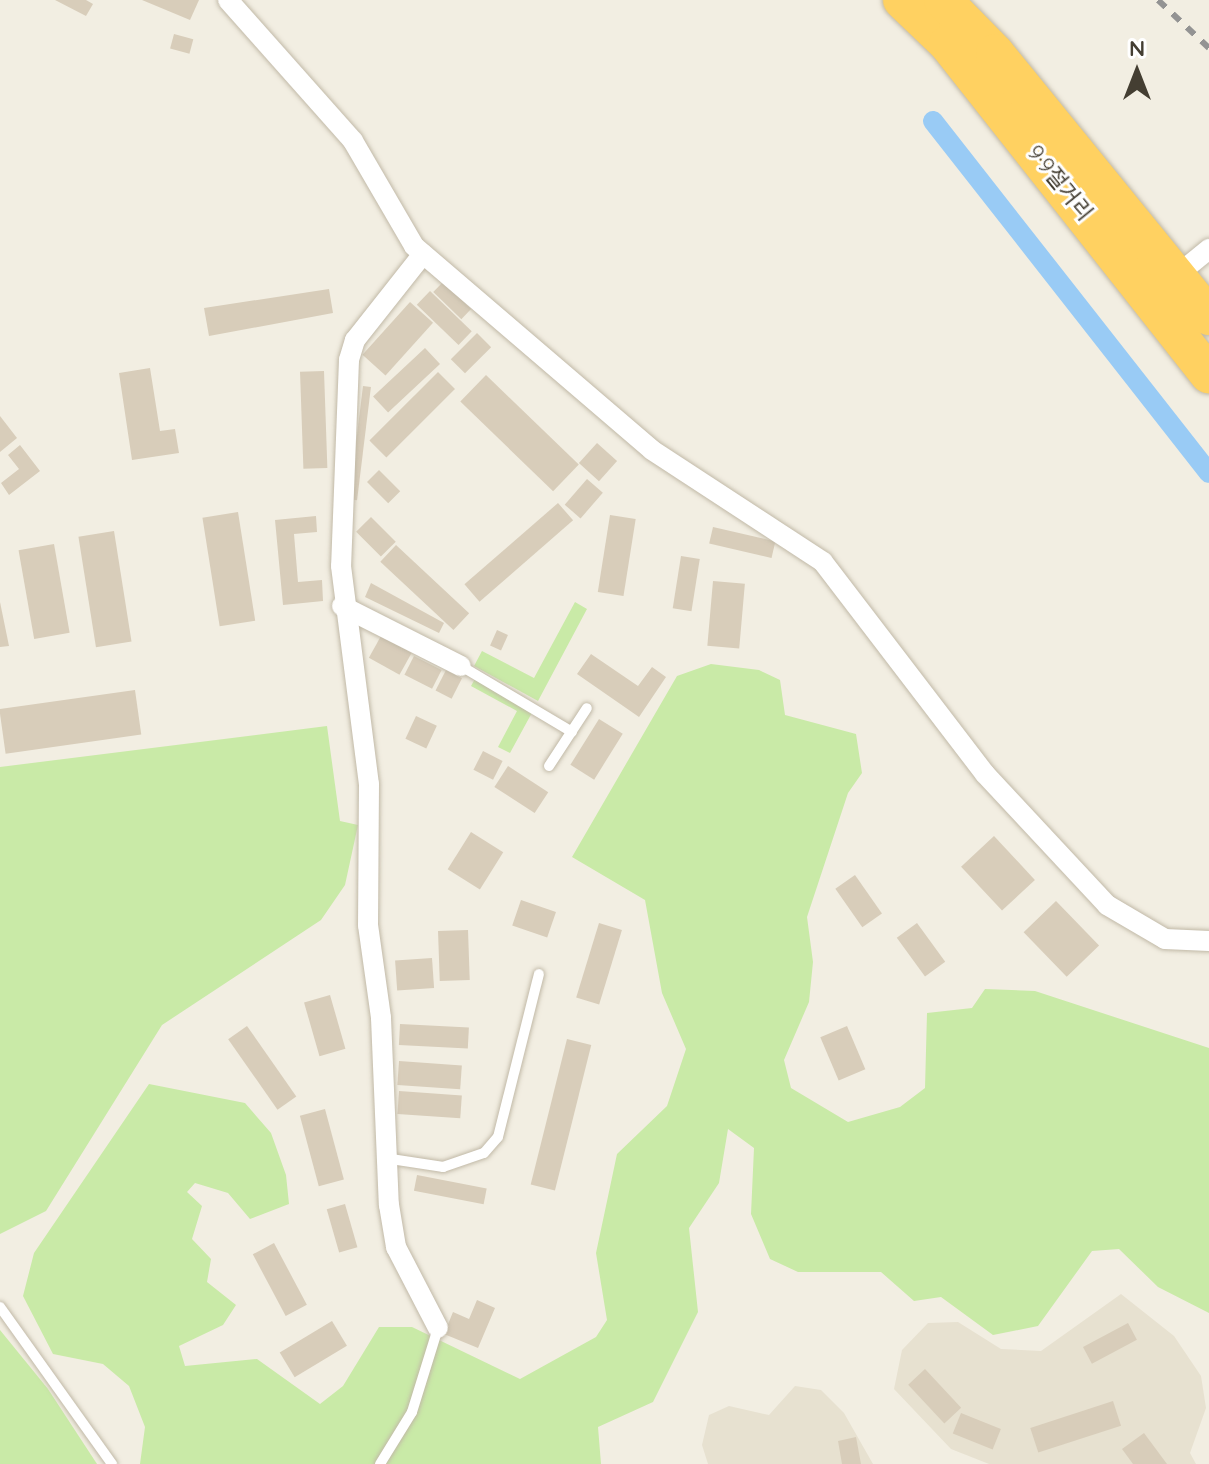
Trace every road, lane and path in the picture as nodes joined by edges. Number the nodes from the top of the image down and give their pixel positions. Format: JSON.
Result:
{"nodes":[{"id":1,"x":228,"y":0,"type":"edge"},
{"id":2,"x":902,"y":0,"type":"edge"},
{"id":3,"x":943,"y":0,"type":"edge"},
{"id":4,"x":1209,"y":249,"type":"edge"},
{"id":5,"x":423,"y":254,"type":"junction"},
{"id":6,"x":1176,"y":276,"type":"junction"},
{"id":7,"x":1209,"y":316,"type":"edge"},
{"id":8,"x":1209,"y":374,"type":"edge"},
{"id":9,"x":342,"y":606,"type":"junction"},
{"id":10,"x":461,"y":666,"type":"joint"},
{"id":11,"x":587,"y":708,"type":"dead end"},
{"id":12,"x":572,"y":732,"type":"junction"},
{"id":13,"x":549,"y":766,"type":"dead end"},
{"id":14,"x":1209,"y":941,"type":"edge"},
{"id":15,"x":539,"y":974,"type":"dead end"},
{"id":16,"x":391,"y":1159,"type":"junction"},
{"id":17,"x":0,"y":1307,"type":"edge"},
{"id":18,"x":438,"y":1328,"type":"joint"},
{"id":19,"x":112,"y":1464,"type":"edge"},
{"id":20,"x":380,"y":1464,"type":"edge"}],
"edges":[{"from":1,"to":5,"type":"street"},
{"from":2,"to":8,"type":"highway","name":"9·9절거리"},
{"from":3,"to":6,"type":"highway","name":"9·9절거리"},
{"from":4,"to":6,"type":"street"},
{"from":5,"to":9,"type":"street"},
{"from":5,"to":14,"type":"street"},
{"from":6,"to":7,"type":"highway","name":"9·9절거리"},
{"from":9,"to":10,"type":"street"},
{"from":9,"to":16,"type":"street"},
{"from":10,"to":12,"type":"lane"},
{"from":11,"to":12,"type":"lane"},
{"from":12,"to":13,"type":"lane"},
{"from":15,"to":16,"type":"lane"},
{"from":16,"to":18,"type":"street"},
{"from":17,"to":19,"type":"lane"},
{"from":18,"to":20,"type":"lane"}]}
